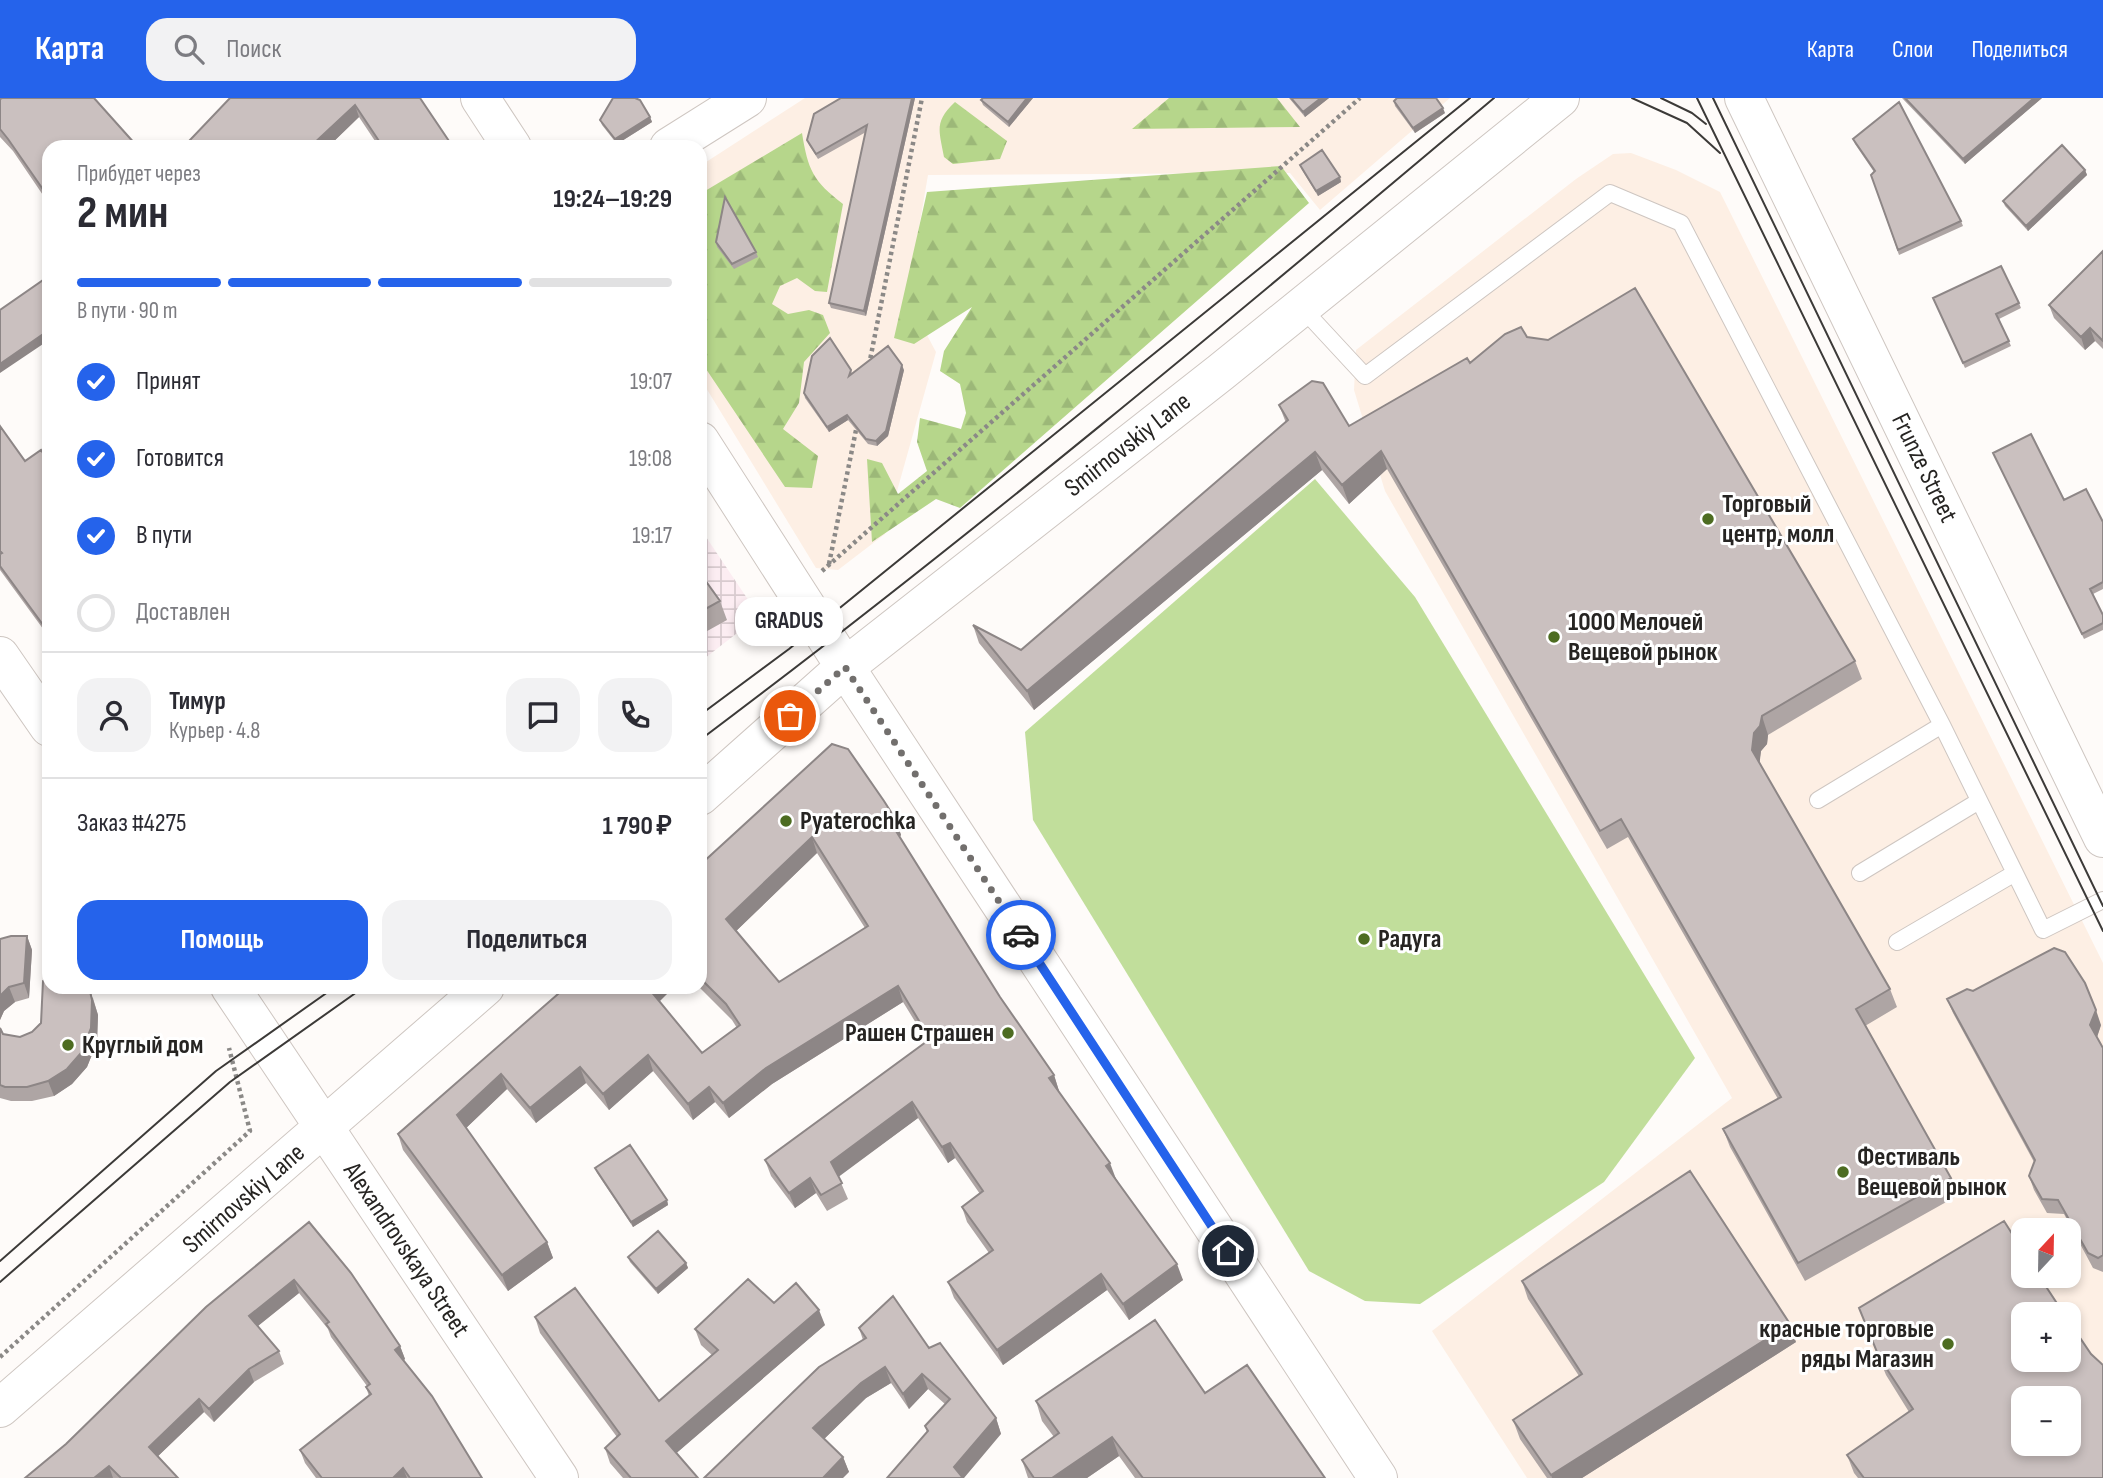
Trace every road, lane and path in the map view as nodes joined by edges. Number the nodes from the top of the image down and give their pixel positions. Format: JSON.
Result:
{"nodes":[{"id":1,"x":480,"y":98,"type":"edge"},
{"id":2,"x":747,"y":98,"type":"edge"},
{"id":3,"x":922,"y":98,"type":"edge"},
{"id":4,"x":1360,"y":98,"type":"edge"},
{"id":5,"x":1560,"y":98,"type":"edge"},
{"id":6,"x":1745,"y":98,"type":"edge"},
{"id":7,"x":507,"y":140,"type":"edge"},
{"id":8,"x":680,"y":140,"type":"edge"},
{"id":9,"x":1302,"y":308,"type":"junction"},
{"id":10,"x":867,"y":372,"type":"edge"},
{"id":11,"x":859,"y":414,"type":"edge"},
{"id":12,"x":707,"y":452,"type":"edge"},
{"id":13,"x":829,"y":565,"type":"junction"},
{"id":14,"x":799,"y":591,"type":"junction"},
{"id":15,"x":0,"y":656,"type":"edge"},
{"id":16,"x":845,"y":667,"type":"junction"},
{"id":17,"x":42,"y":717,"type":"edge"},
{"id":18,"x":1942,"y":725,"type":"junction"},
{"id":19,"x":707,"y":790,"type":"edge"},
{"id":20,"x":1818,"y":800,"type":"dead end"},
{"id":21,"x":1979,"y":801,"type":"junction"},
{"id":22,"x":2103,"y":838,"type":"edge"},
{"id":23,"x":1860,"y":873,"type":"dead end"},
{"id":24,"x":2015,"y":873,"type":"junction"},
{"id":25,"x":2103,"y":900,"type":"edge"},
{"id":26,"x":1897,"y":942,"type":"dead end"},
{"id":27,"x":235,"y":994,"type":"edge"},
{"id":28,"x":477,"y":994,"type":"edge"},
{"id":29,"x":256,"y":1024,"type":"junction"},
{"id":30,"x":325,"y":1129,"type":"junction"},
{"id":31,"x":0,"y":1357,"type":"edge"},
{"id":32,"x":0,"y":1408,"type":"edge"},
{"id":33,"x":559,"y":1478,"type":"edge"},
{"id":34,"x":1378,"y":1478,"type":"edge"}],
"edges":[{"from":1,"to":7,"type":"main road"},
{"from":2,"to":8,"type":"main road"},
{"from":3,"to":10,"type":"path"},
{"from":4,"to":13,"type":"path"},
{"from":5,"to":9,"type":"main road","name":"Smirnovskiy Lane"},
{"from":6,"to":22,"type":"main road","name":"Frunze Street"},
{"from":9,"to":16,"type":"main road","name":"Smirnovskiy Lane"},
{"from":9,"to":18,"type":"lane"},
{"from":11,"to":13,"type":"path"},
{"from":12,"to":14,"type":"main road"},
{"from":13,"to":14,"type":"path"},
{"from":14,"to":16,"type":"main road"},
{"from":15,"to":17,"type":"main road"},
{"from":16,"to":19,"type":"main road","name":"Smirnovskiy Lane"},
{"from":16,"to":34,"type":"main road"},
{"from":18,"to":20,"type":"lane"},
{"from":18,"to":21,"type":"lane"},
{"from":21,"to":23,"type":"lane"},
{"from":21,"to":24,"type":"lane"},
{"from":24,"to":25,"type":"lane"},
{"from":24,"to":26,"type":"lane"},
{"from":27,"to":29,"type":"main road","name":"Alexandrovskaya Street"},
{"from":28,"to":30,"type":"main road","name":"Smirnovskiy Lane"},
{"from":29,"to":30,"type":"main road","name":"Alexandrovskaya Street"},
{"from":29,"to":31,"type":"path"},
{"from":30,"to":32,"type":"main road","name":"Smirnovskiy Lane"},
{"from":30,"to":33,"type":"main road","name":"Alexandrovskaya Street"}]}
